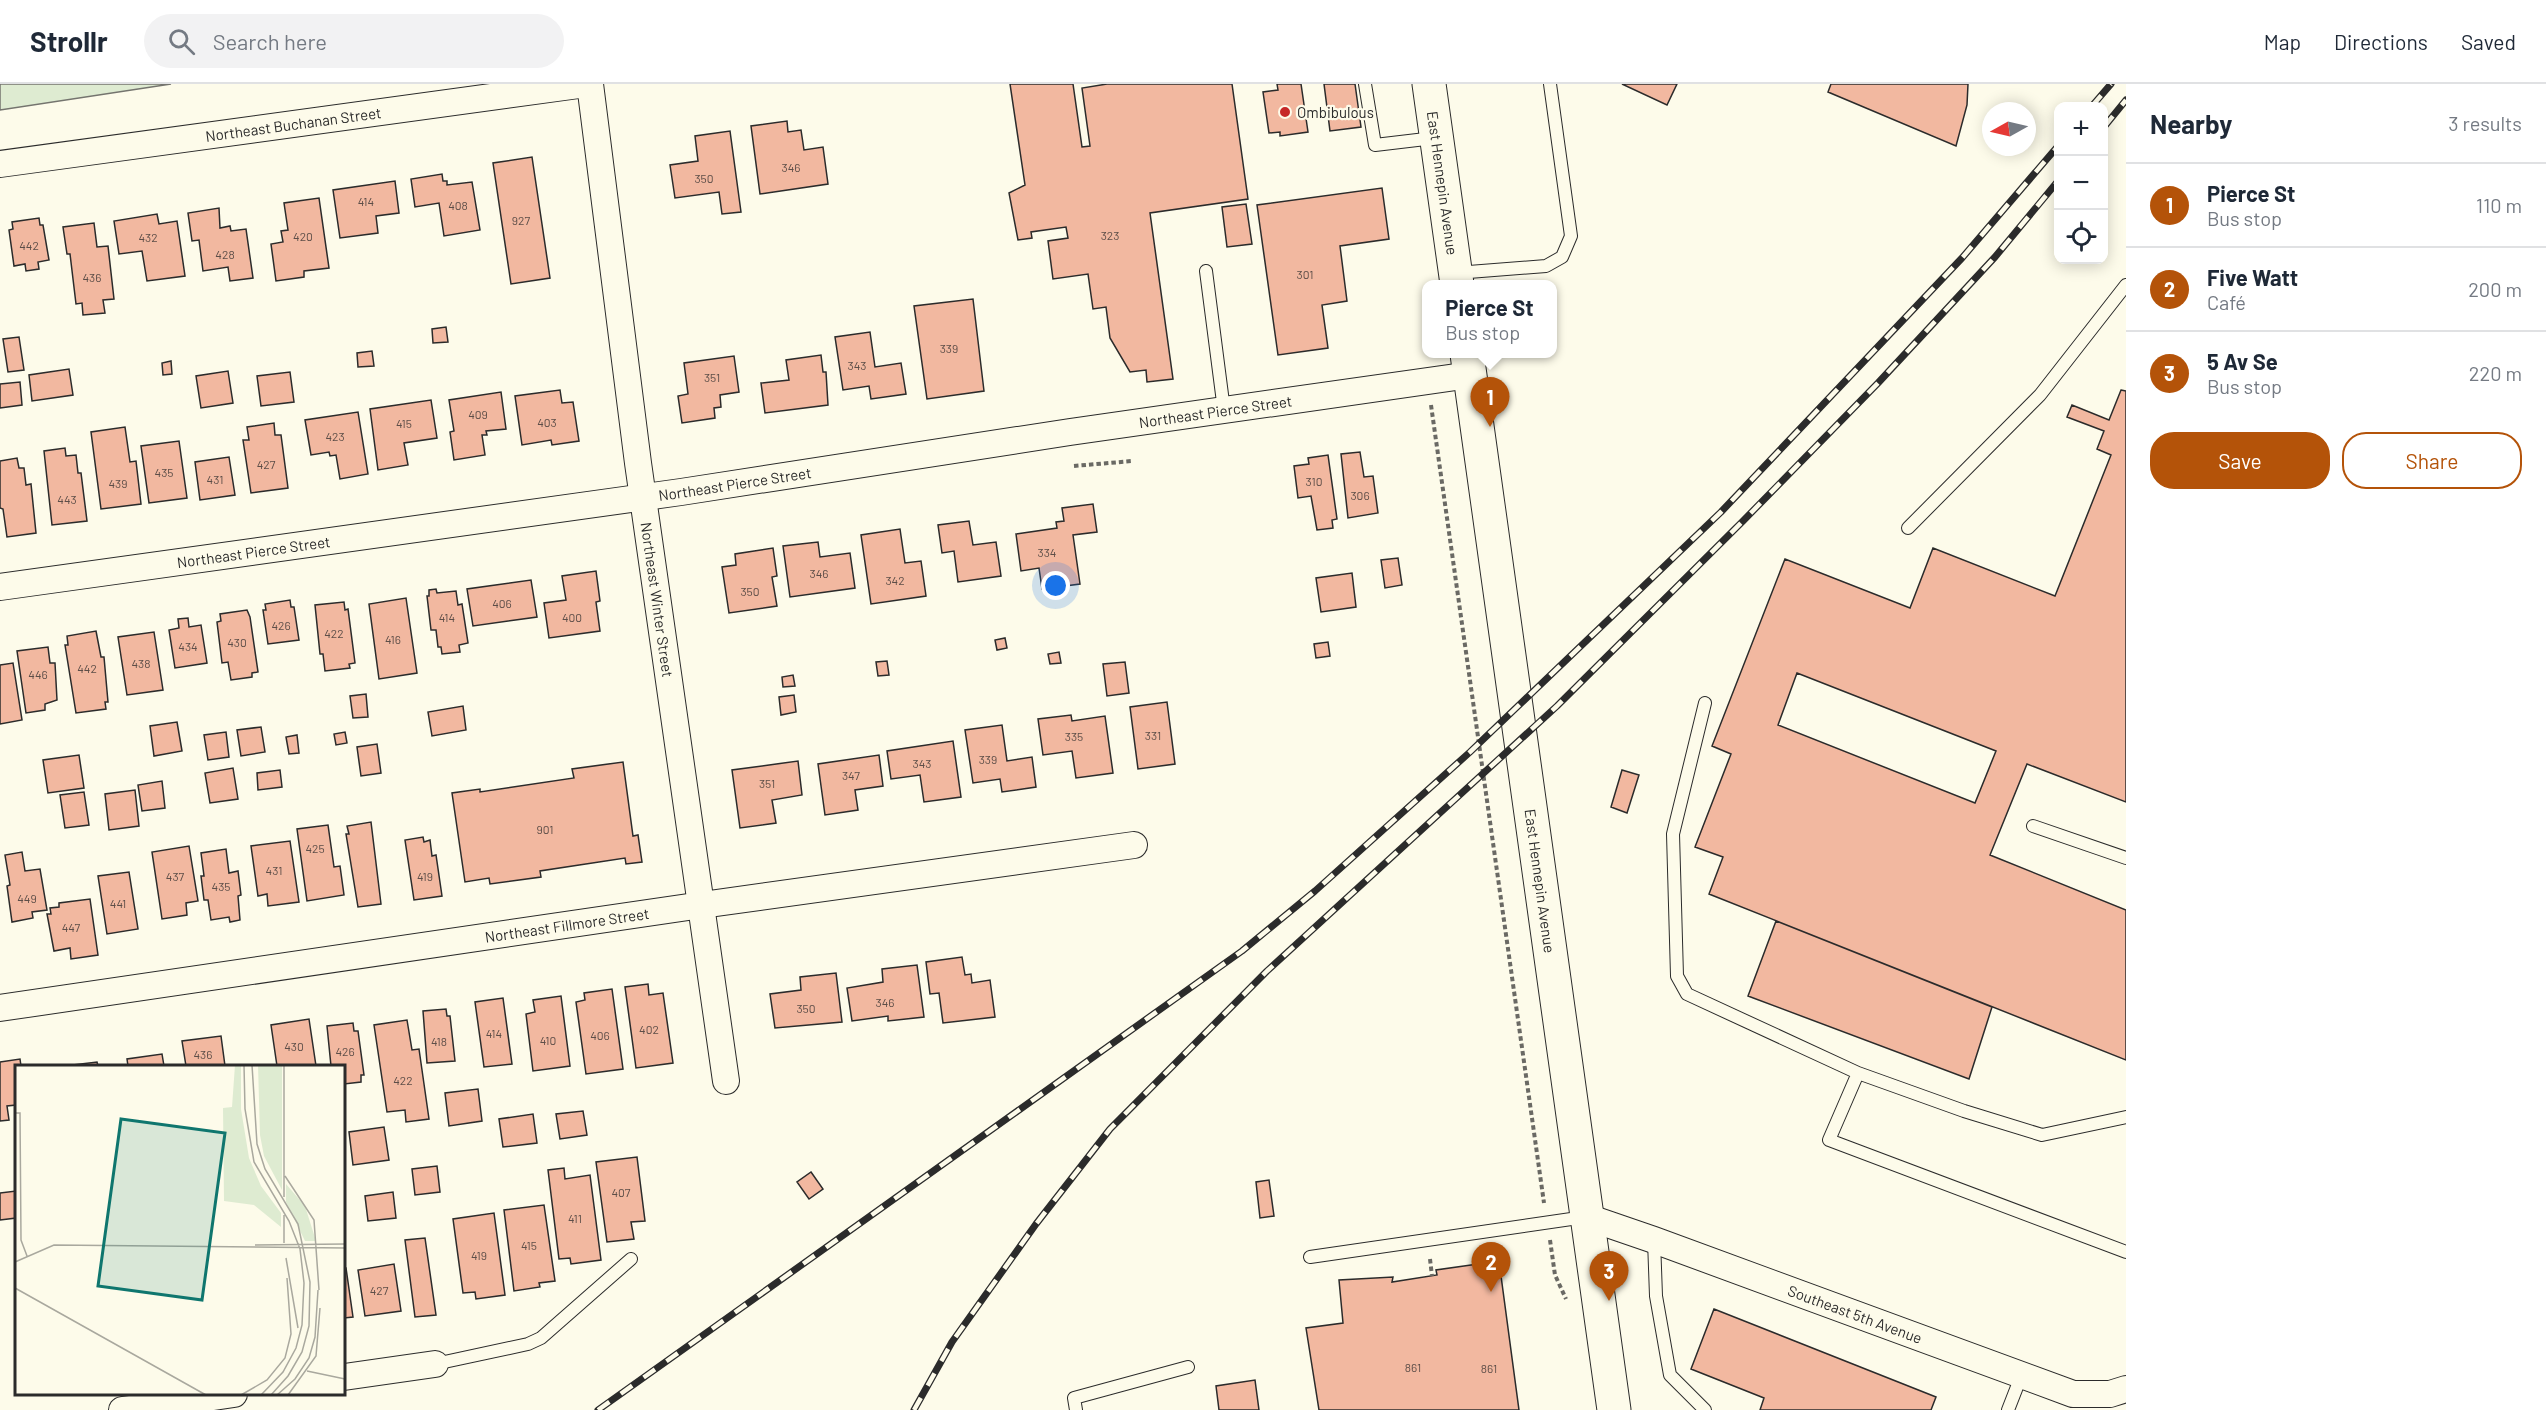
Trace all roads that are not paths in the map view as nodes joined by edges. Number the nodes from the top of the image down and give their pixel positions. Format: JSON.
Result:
{"nodes":[{"id":1,"x":588,"y":84,"type":"edge"},
{"id":2,"x":1365,"y":84,"type":"edge"},
{"id":3,"x":1429,"y":84,"type":"edge"},
{"id":4,"x":1550,"y":84,"type":"edge"},
{"id":5,"x":1436,"y":137,"type":"junction"},
{"id":6,"x":0,"y":164,"type":"edge"},
{"id":7,"x":1206,"y":271,"type":"dead end"},
{"id":8,"x":1456,"y":279,"type":"edge"},
{"id":9,"x":2126,"y":285,"type":"edge"},
{"id":10,"x":1468,"y":364,"type":"edge"},
{"id":11,"x":1224,"y":410,"type":"junction"},
{"id":12,"x":644,"y":496,"type":"junction"},
{"id":13,"x":1908,"y":528,"type":"dead end"},
{"id":14,"x":0,"y":587,"type":"edge"},
{"id":15,"x":1705,"y":703,"type":"dead end"},
{"id":16,"x":2034,"y":826,"type":"dead end"},
{"id":17,"x":1134,"y":845,"type":"dead end"},
{"id":18,"x":2126,"y":858,"type":"edge"},
{"id":19,"x":702,"y":905,"type":"junction"},
{"id":20,"x":0,"y":1008,"type":"edge"},
{"id":21,"x":1858,"y":1073,"type":"junction"},
{"id":22,"x":726,"y":1081,"type":"dead end"},
{"id":23,"x":2126,"y":1117,"type":"edge"},
{"id":24,"x":1587,"y":1217,"type":"junction"},
{"id":25,"x":1654,"y":1239,"type":"junction"},
{"id":26,"x":2126,"y":1252,"type":"edge"},
{"id":27,"x":1310,"y":1257,"type":"dead end"},
{"id":28,"x":631,"y":1260,"type":"dead end"},
{"id":29,"x":435,"y":1364,"type":"joint"},
{"id":30,"x":1188,"y":1367,"type":"dead end"},
{"id":31,"x":2022,"y":1374,"type":"junction"},
{"id":32,"x":345,"y":1377,"type":"edge"},
{"id":33,"x":2126,"y":1389,"type":"edge"},
{"id":34,"x":227,"y":1395,"type":"edge"},
{"id":35,"x":122,"y":1410,"type":"edge"},
{"id":36,"x":1076,"y":1410,"type":"edge"},
{"id":37,"x":1614,"y":1410,"type":"edge"},
{"id":38,"x":1705,"y":1410,"type":"edge"},
{"id":39,"x":2008,"y":1410,"type":"edge"}],
"edges":[{"from":1,"to":6,"type":"street","name":"Northeast Buchanan Street"},
{"from":1,"to":12,"type":"street","name":"Northeast Winter Street"},
{"from":2,"to":5,"type":"lane"},
{"from":3,"to":5,"type":"main road","name":"East Hennepin Avenue"},
{"from":4,"to":8,"type":"lane"},
{"from":5,"to":8,"type":"main road","name":"East Hennepin Avenue"},
{"from":7,"to":11,"type":"lane"},
{"from":9,"to":13,"type":"lane"},
{"from":10,"to":11,"type":"street","name":"Northeast Pierce Street"},
{"from":10,"to":24,"type":"main road","name":"East Hennepin Avenue"},
{"from":11,"to":12,"type":"street","name":"Northeast Pierce Street"},
{"from":12,"to":14,"type":"street","name":"Northeast Pierce Street"},
{"from":12,"to":19,"type":"street","name":"Northeast Winter Street"},
{"from":15,"to":21,"type":"lane"},
{"from":16,"to":18,"type":"lane"},
{"from":17,"to":19,"type":"street","name":"Northeast Fillmore Street"},
{"from":19,"to":20,"type":"street","name":"Northeast Fillmore Street"},
{"from":19,"to":22,"type":"street","name":"Northeast Winter Street"},
{"from":21,"to":23,"type":"lane"},
{"from":21,"to":26,"type":"lane"},
{"from":24,"to":25,"type":"street","name":"Southeast 5th Avenue"},
{"from":24,"to":27,"type":"lane"},
{"from":24,"to":37,"type":"main road","name":"East Hennepin Avenue"},
{"from":25,"to":31,"type":"street","name":"Southeast 5th Avenue"},
{"from":25,"to":38,"type":"lane"},
{"from":28,"to":29,"type":"lane"},
{"from":29,"to":32,"type":"street"},
{"from":30,"to":36,"type":"lane"},
{"from":31,"to":33,"type":"street","name":"Southeast 5th Avenue"},
{"from":31,"to":39,"type":"lane"},
{"from":34,"to":35,"type":"street"}]}
